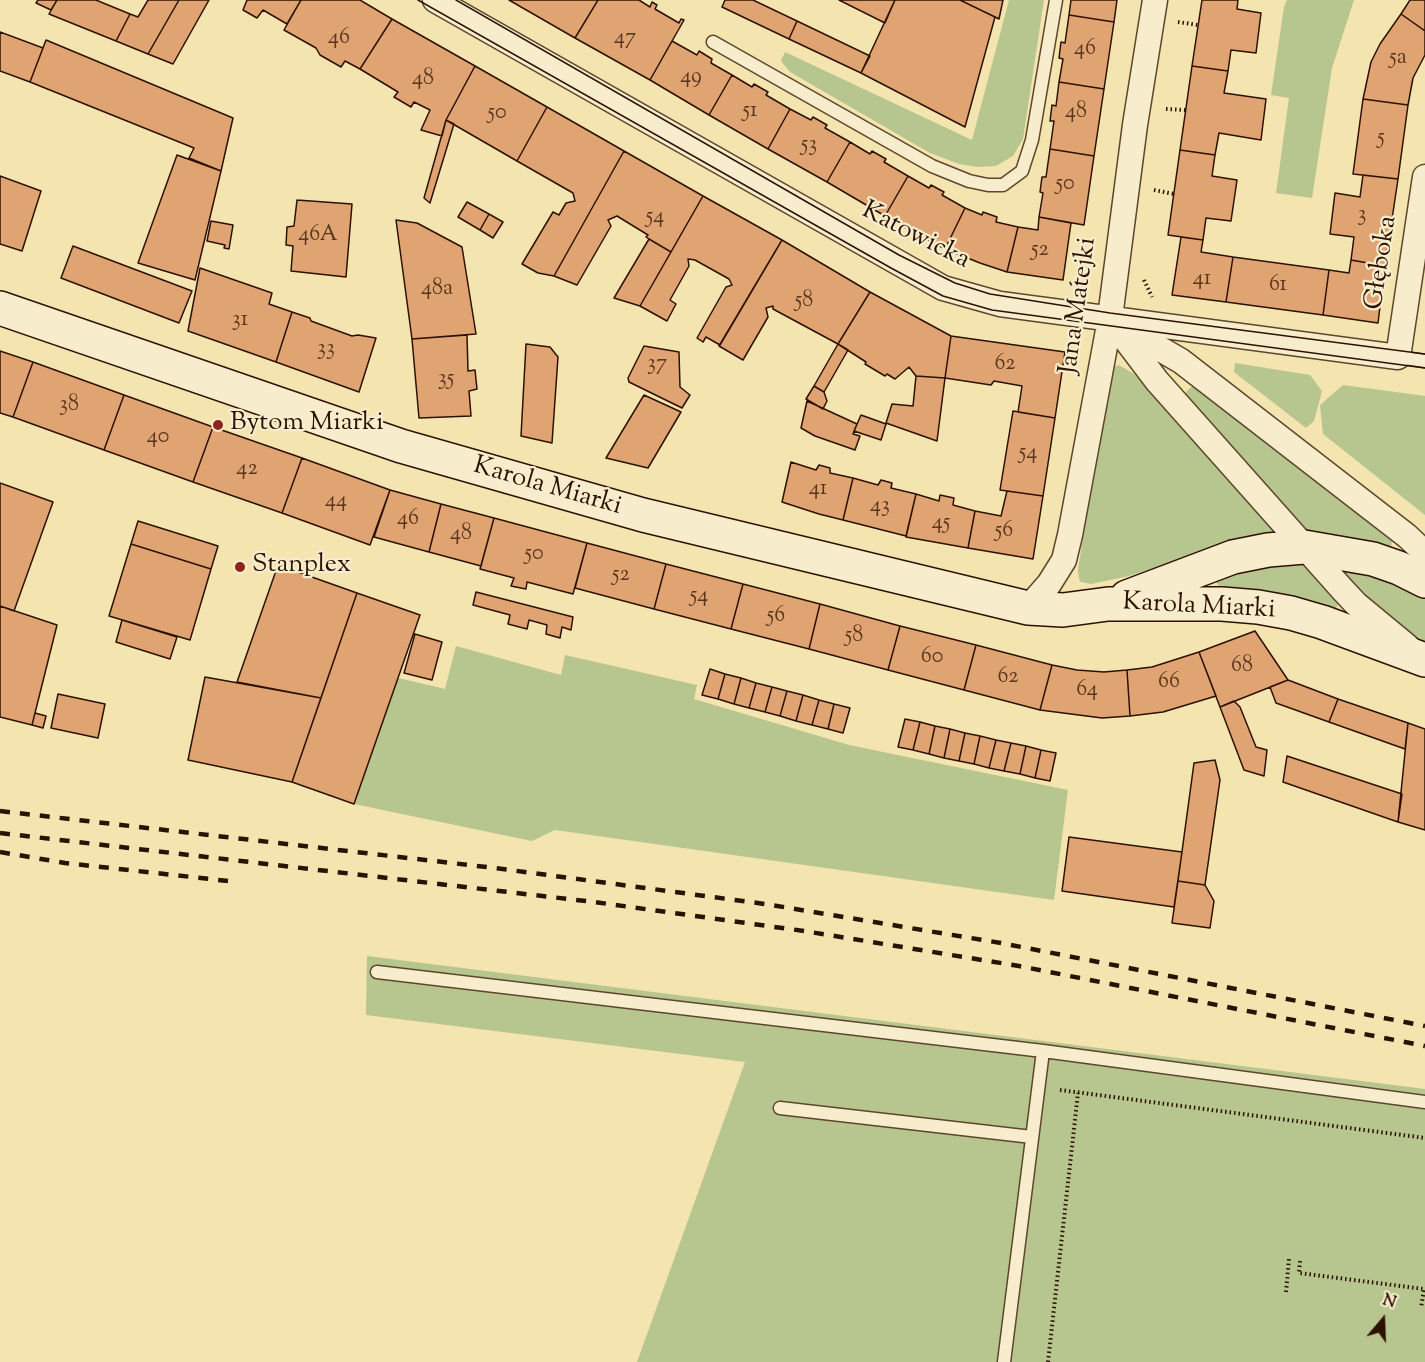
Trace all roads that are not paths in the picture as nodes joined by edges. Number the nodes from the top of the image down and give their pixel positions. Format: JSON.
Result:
{"nodes":[{"id":1,"x":435,"y":0,"type":"edge"},
{"id":2,"x":1056,"y":0,"type":"edge"},
{"id":3,"x":1155,"y":0,"type":"edge"},
{"id":4,"x":713,"y":42,"type":"dead end"},
{"id":5,"x":1425,"y":177,"type":"edge"},
{"id":6,"x":0,"y":308,"type":"edge"},
{"id":7,"x":1110,"y":319,"type":"junction"},
{"id":8,"x":1398,"y":357,"type":"junction"},
{"id":9,"x":1425,"y":361,"type":"edge"},
{"id":10,"x":1304,"y":547,"type":"junction"},
{"id":11,"x":1425,"y":553,"type":"edge"},
{"id":12,"x":1425,"y":581,"type":"edge"},
{"id":13,"x":1108,"y":604,"type":"junction"},
{"id":14,"x":1028,"y":608,"type":"junction"},
{"id":15,"x":1425,"y":659,"type":"edge"},
{"id":16,"x":377,"y":972,"type":"dead end"},
{"id":17,"x":1043,"y":1052,"type":"junction"},
{"id":18,"x":1425,"y":1102,"type":"edge"},
{"id":19,"x":780,"y":1108,"type":"dead end"},
{"id":20,"x":1032,"y":1137,"type":"junction"},
{"id":21,"x":1004,"y":1362,"type":"edge"}],
"edges":[{"from":1,"to":7,"type":"street","name":"Katowicka"},
{"from":2,"to":4,"type":"lane"},
{"from":3,"to":7,"type":"street","name":"Jana Matejki"},
{"from":5,"to":8,"type":"street","name":"Głęboka"},
{"from":6,"to":14,"type":"main road","name":"Karola Miarki"},
{"from":7,"to":8,"type":"street","name":"Katowicka"},
{"from":7,"to":10,"type":"street"},
{"from":7,"to":11,"type":"street"},
{"from":7,"to":14,"type":"street","name":"Jana Matejki"},
{"from":8,"to":9,"type":"lane","name":"Katowicka"},
{"from":10,"to":12,"type":"main road","name":"Karola Miarki"},
{"from":10,"to":13,"type":"main road","name":"Karola Miarki"},
{"from":10,"to":15,"type":"street"},
{"from":13,"to":14,"type":"main road","name":"Karola Miarki"},
{"from":13,"to":15,"type":"main road","name":"Karola Miarki"},
{"from":16,"to":17,"type":"lane"},
{"from":17,"to":18,"type":"lane"},
{"from":17,"to":20,"type":"lane"},
{"from":19,"to":20,"type":"lane"},
{"from":20,"to":21,"type":"lane"}]}
